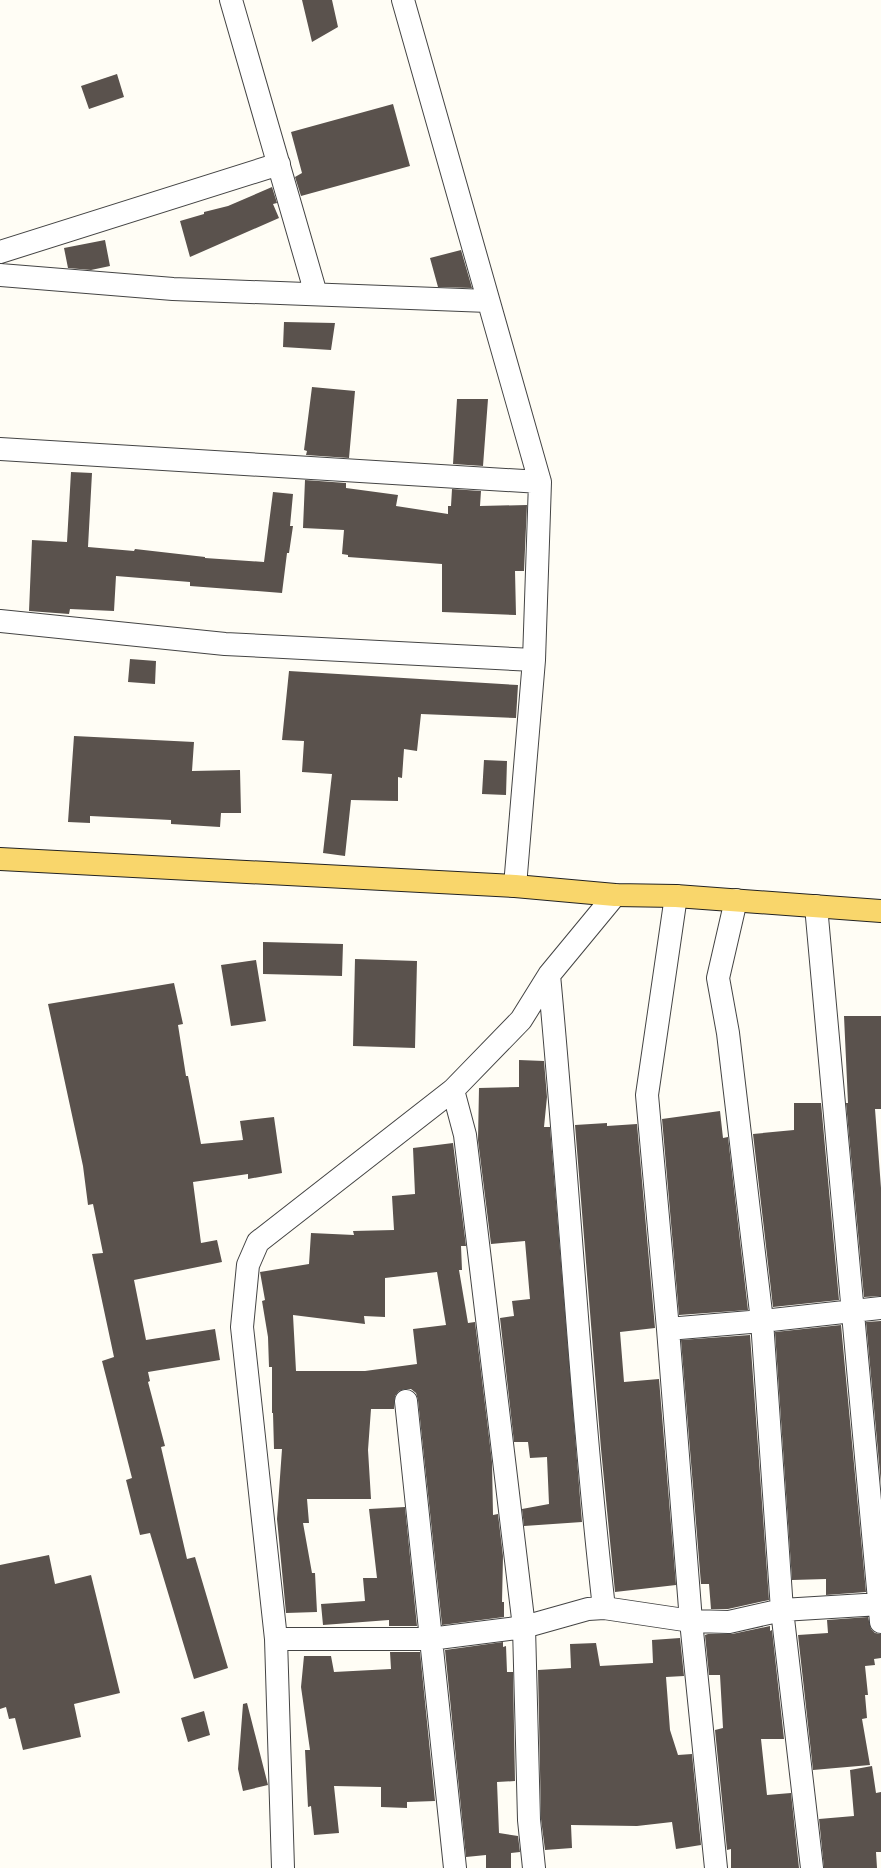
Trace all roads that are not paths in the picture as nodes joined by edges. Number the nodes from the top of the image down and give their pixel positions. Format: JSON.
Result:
{"nodes":[{"id":1,"x":231,"y":0,"type":"edge"},
{"id":2,"x":402,"y":0,"type":"edge"},
{"id":3,"x":279,"y":164,"type":"junction"},
{"id":4,"x":0,"y":252,"type":"edge"},
{"id":5,"x":0,"y":275,"type":"edge"},
{"id":6,"x":316,"y":294,"type":"junction"},
{"id":7,"x":488,"y":301,"type":"junction"},
{"id":8,"x":0,"y":449,"type":"edge"},
{"id":9,"x":540,"y":482,"type":"junction"},
{"id":10,"x":0,"y":621,"type":"edge"},
{"id":11,"x":534,"y":660,"type":"junction"},
{"id":12,"x":0,"y":859,"type":"edge"},
{"id":13,"x":515,"y":886,"type":"junction"},
{"id":14,"x":615,"y":895,"type":"junction"},
{"id":15,"x":676,"y":896,"type":"junction"},
{"id":16,"x":736,"y":900,"type":"junction"},
{"id":17,"x":816,"y":906,"type":"junction"},
{"id":18,"x":881,"y":911,"type":"edge"},
{"id":19,"x":549,"y":975,"type":"junction"},
{"id":20,"x":453,"y":1090,"type":"junction"},
{"id":21,"x":881,"y":1308,"type":"edge"},
{"id":22,"x":852,"y":1311,"type":"junction"},
{"id":23,"x":762,"y":1321,"type":"junction"},
{"id":24,"x":668,"y":1329,"type":"junction"},
{"id":25,"x":406,"y":1401,"type":"dead end"},
{"id":26,"x":604,"y":1608,"type":"junction"},
{"id":27,"x":782,"y":1610,"type":"junction"},
{"id":28,"x":881,"y":1610,"type":"edge"},
{"id":29,"x":691,"y":1621,"type":"junction"},
{"id":30,"x":524,"y":1626,"type":"junction"},
{"id":31,"x":276,"y":1639,"type":"junction"},
{"id":32,"x":430,"y":1639,"type":"junction"},
{"id":33,"x":283,"y":1868,"type":"edge"},
{"id":34,"x":455,"y":1868,"type":"edge"},
{"id":35,"x":534,"y":1868,"type":"edge"},
{"id":36,"x":716,"y":1868,"type":"edge"},
{"id":37,"x":812,"y":1868,"type":"edge"}],
"edges":[{"from":1,"to":3,"type":"street"},
{"from":2,"to":7,"type":"street"},
{"from":3,"to":4,"type":"street"},
{"from":3,"to":6,"type":"street"},
{"from":5,"to":6,"type":"street"},
{"from":6,"to":7,"type":"street"},
{"from":7,"to":9,"type":"street"},
{"from":8,"to":9,"type":"street"},
{"from":9,"to":11,"type":"street"},
{"from":10,"to":11,"type":"street"},
{"from":11,"to":13,"type":"street"},
{"from":12,"to":13,"type":"main road"},
{"from":13,"to":14,"type":"main road"},
{"from":14,"to":15,"type":"main road"},
{"from":14,"to":19,"type":"street"},
{"from":15,"to":16,"type":"main road"},
{"from":15,"to":24,"type":"street"},
{"from":16,"to":17,"type":"main road"},
{"from":16,"to":23,"type":"street"},
{"from":17,"to":18,"type":"main road"},
{"from":17,"to":22,"type":"street"},
{"from":19,"to":20,"type":"street"},
{"from":19,"to":26,"type":"street"},
{"from":20,"to":30,"type":"street"},
{"from":20,"to":31,"type":"street"},
{"from":21,"to":22,"type":"street"},
{"from":22,"to":23,"type":"street"},
{"from":22,"to":28,"type":"street"},
{"from":23,"to":24,"type":"street"},
{"from":23,"to":27,"type":"street"},
{"from":24,"to":29,"type":"street"},
{"from":25,"to":32,"type":"street"},
{"from":26,"to":29,"type":"street"},
{"from":26,"to":30,"type":"street"},
{"from":27,"to":28,"type":"street"},
{"from":27,"to":29,"type":"street"},
{"from":27,"to":37,"type":"street"},
{"from":29,"to":36,"type":"street"},
{"from":30,"to":32,"type":"street"},
{"from":30,"to":35,"type":"street"},
{"from":31,"to":32,"type":"street"},
{"from":31,"to":33,"type":"street"},
{"from":32,"to":34,"type":"street"}]}
